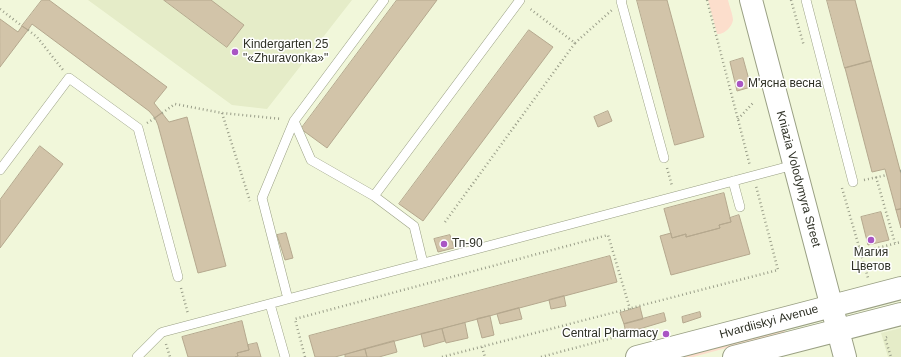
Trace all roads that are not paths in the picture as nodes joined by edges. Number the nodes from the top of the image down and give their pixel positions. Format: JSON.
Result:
{"nodes":[{"id":1,"x":384,"y":0,"type":"edge"},
{"id":2,"x":621,"y":0,"type":"edge"},
{"id":3,"x":751,"y":0,"type":"edge"},
{"id":4,"x":806,"y":0,"type":"edge"},
{"id":5,"x":520,"y":1,"type":"edge"},
{"id":6,"x":294,"y":121,"type":"junction"},
{"id":7,"x":664,"y":158,"type":"road end"},
{"id":8,"x":794,"y":165,"type":"junction"},
{"id":9,"x":0,"y":170,"type":"edge"},
{"id":10,"x":733,"y":181,"type":"junction"},
{"id":11,"x":854,"y":182,"type":"road end"},
{"id":12,"x":374,"y":196,"type":"junction"},
{"id":13,"x":740,"y":207,"type":"dead end"},
{"id":14,"x":423,"y":263,"type":"junction"},
{"id":15,"x":178,"y":277,"type":"road end"},
{"id":16,"x":901,"y":288,"type":"edge"},
{"id":17,"x":288,"y":299,"type":"junction"},
{"id":18,"x":270,"y":304,"type":"junction"},
{"id":19,"x":832,"y":306,"type":"junction"},
{"id":20,"x":901,"y":314,"type":"edge"},
{"id":21,"x":838,"y":330,"type":"junction"},
{"id":22,"x":137,"y":357,"type":"edge"},
{"id":23,"x":285,"y":357,"type":"edge"},
{"id":24,"x":637,"y":357,"type":"edge"},
{"id":25,"x":734,"y":357,"type":"edge"},
{"id":26,"x":845,"y":357,"type":"edge"}],
"edges":[{"from":1,"to":6,"type":"lane"},
{"from":2,"to":7,"type":"lane"},
{"from":3,"to":8,"type":"main road","name":"Kniazia Volodymyra Street"},
{"from":4,"to":11,"type":"lane"},
{"from":5,"to":12,"type":"lane"},
{"from":6,"to":12,"type":"lane"},
{"from":6,"to":17,"type":"lane"},
{"from":8,"to":10,"type":"lane"},
{"from":8,"to":19,"type":"main road","name":"Kniazia Volodymyra Street"},
{"from":9,"to":15,"type":"lane"},
{"from":10,"to":13,"type":"lane"},
{"from":10,"to":14,"type":"lane"},
{"from":12,"to":14,"type":"lane"},
{"from":14,"to":17,"type":"lane"},
{"from":16,"to":19,"type":"main road","name":"Hvardiiskyi Avenue"},
{"from":17,"to":18,"type":"lane"},
{"from":18,"to":22,"type":"lane"},
{"from":18,"to":23,"type":"lane"},
{"from":19,"to":21,"type":"main road","name":"Kniazia Volodymyra Street"},
{"from":19,"to":24,"type":"main road","name":"Hvardiiskyi Avenue"},
{"from":20,"to":21,"type":"main road","name":"Hvardiiskyi Avenue"},
{"from":21,"to":25,"type":"main road","name":"Hvardiiskyi Avenue"},
{"from":21,"to":26,"type":"main road","name":"Kniazia Volodymyra Street"}]}
